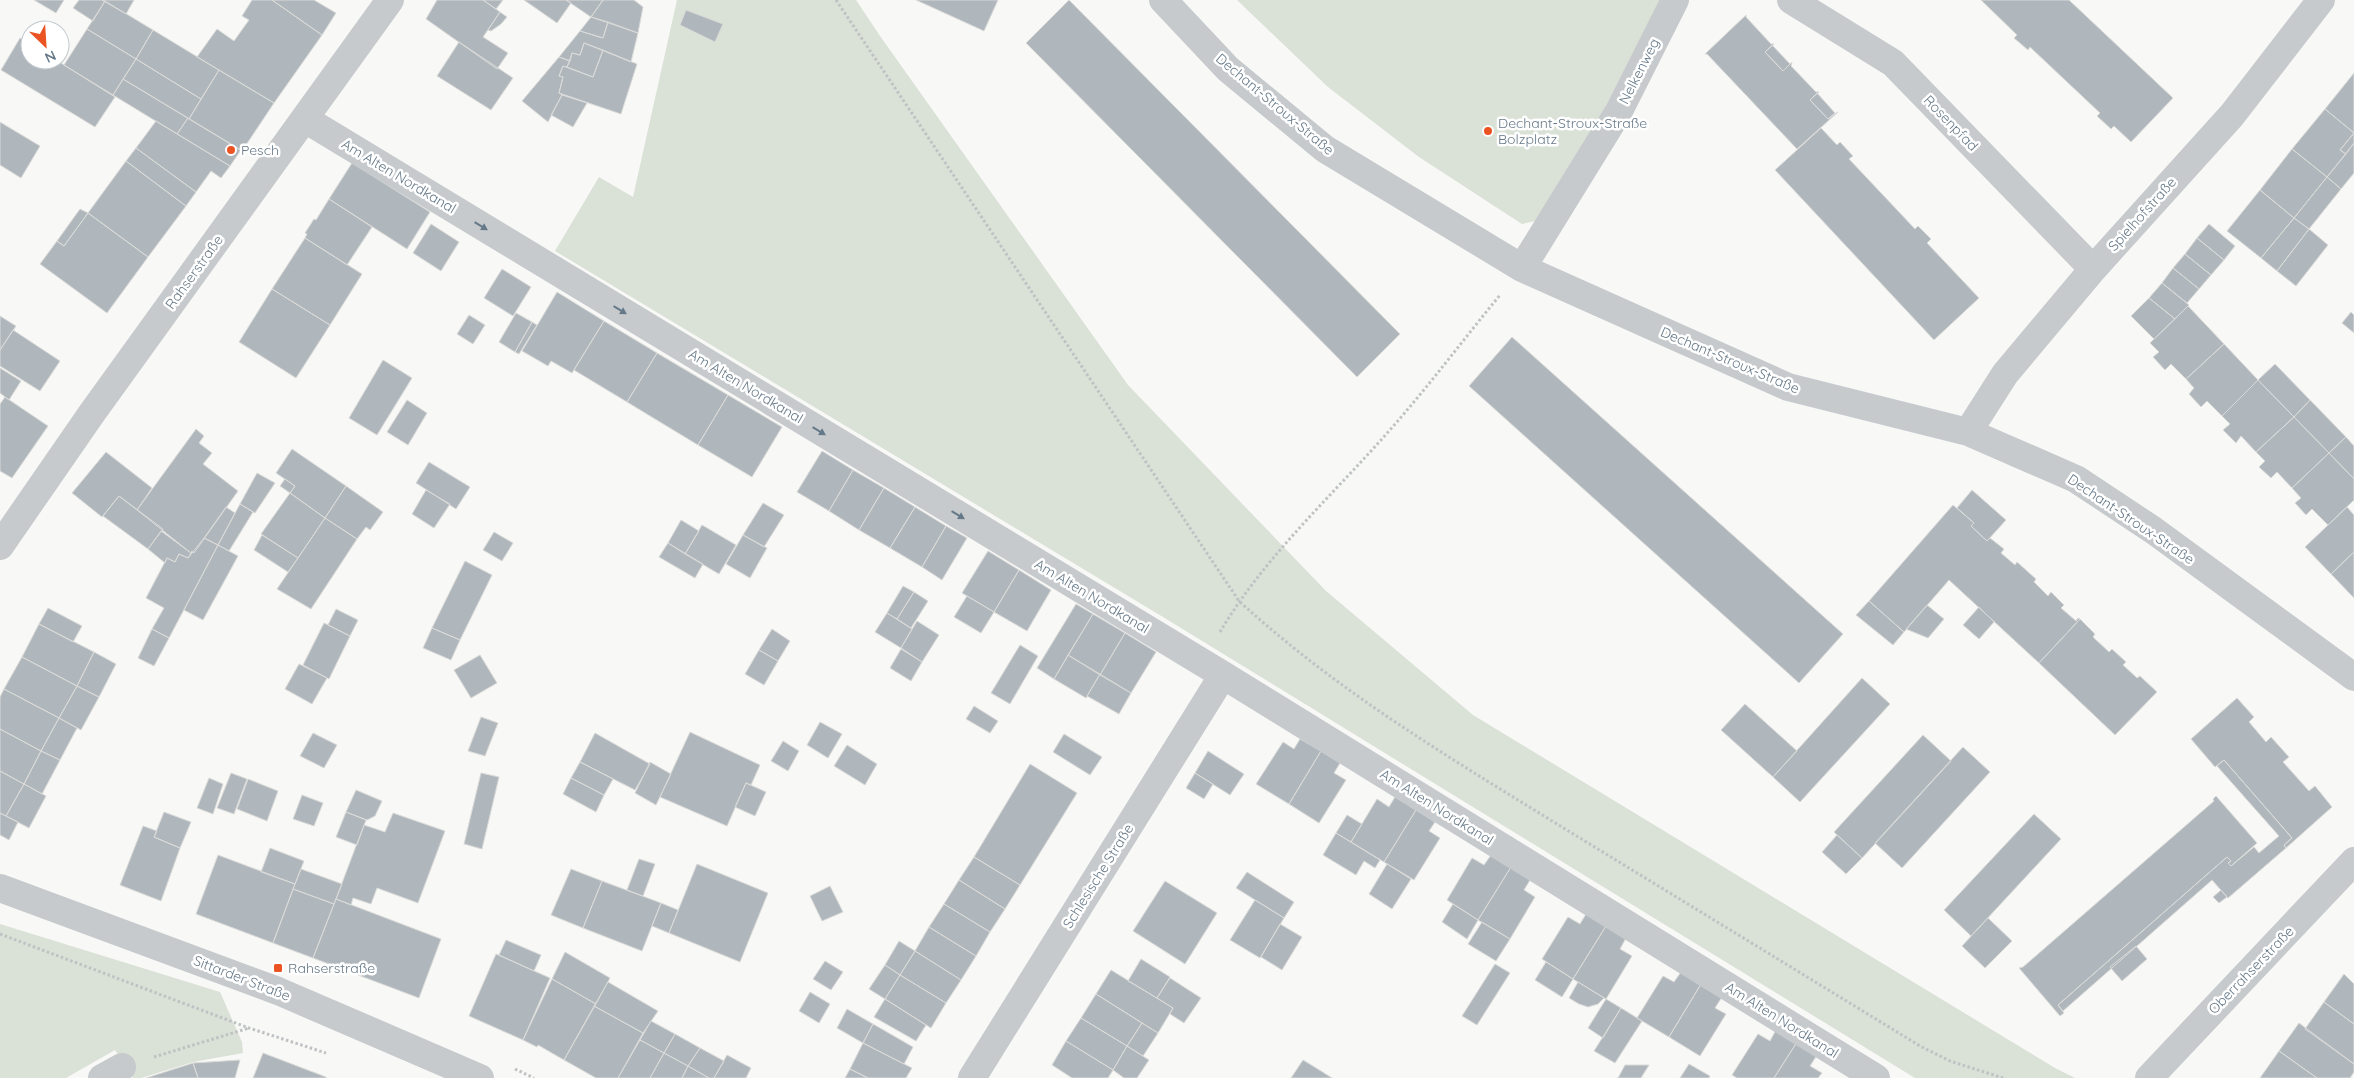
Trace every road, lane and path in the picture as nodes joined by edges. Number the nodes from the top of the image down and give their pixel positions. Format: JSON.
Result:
{"nodes":[{"id":1,"x":390,"y":0,"type":"edge"},
{"id":2,"x":836,"y":0,"type":"edge"},
{"id":3,"x":1163,"y":0,"type":"edge"},
{"id":4,"x":1674,"y":0,"type":"edge"},
{"id":5,"x":1791,"y":0,"type":"edge"},
{"id":6,"x":2321,"y":0,"type":"edge"},
{"id":7,"x":305,"y":119,"type":"junction"},
{"id":8,"x":1522,"y":268,"type":"junction"},
{"id":9,"x":2093,"y":268,"type":"junction"},
{"id":10,"x":1968,"y":432,"type":"junction"},
{"id":11,"x":0,"y":546,"type":"edge"},
{"id":12,"x":1239,"y":601,"type":"junction"},
{"id":13,"x":1213,"y":669,"type":"junction"},
{"id":14,"x":2354,"y":677,"type":"edge"},
{"id":15,"x":2354,"y":861,"type":"edge"},
{"id":16,"x":0,"y":888,"type":"edge"},
{"id":17,"x":0,"y":934,"type":"edge"},
{"id":18,"x":249,"y":1028,"type":"junction"},
{"id":19,"x":335,"y":1056,"type":"dead end"},
{"id":20,"x":112,"y":1072,"type":"edge"},
{"id":21,"x":2152,"y":1077,"type":"edge"},
{"id":22,"x":480,"y":1078,"type":"edge"},
{"id":23,"x":972,"y":1078,"type":"edge"},
{"id":24,"x":1876,"y":1078,"type":"edge"},
{"id":25,"x":2003,"y":1078,"type":"edge"}],
"edges":[{"from":1,"to":7,"type":"street","name":"Rahserstraße"},
{"from":2,"to":12,"type":"path"},
{"from":3,"to":8,"type":"street","name":"Dechant-Stroux-Straße"},
{"from":4,"to":8,"type":"street","name":"Nelkenweg"},
{"from":5,"to":9,"type":"street","name":"Rosenpfad"},
{"from":6,"to":9,"type":"street","name":"Spielhofstraße"},
{"from":7,"to":11,"type":"street","name":"Rahserstraße"},
{"from":7,"to":13,"type":"street","name":"Am Alten Nordkanal","one_way":true},
{"from":8,"to":10,"type":"street","name":"Dechant-Stroux-Straße"},
{"from":8,"to":12,"type":"path"},
{"from":9,"to":10,"type":"street","name":"Spielhofstraße"},
{"from":10,"to":14,"type":"street","name":"Dechant-Stroux-Straße"},
{"from":12,"to":13,"type":"path"},
{"from":12,"to":25,"type":"path"},
{"from":13,"to":23,"type":"street","name":"Schlesische Straße"},
{"from":13,"to":24,"type":"street","name":"Am Alten Nordkanal"},
{"from":15,"to":21,"type":"street","name":"Oberrahserstraße"},
{"from":16,"to":22,"type":"street","name":"Sittarder Straße"},
{"from":17,"to":18,"type":"path"},
{"from":18,"to":19,"type":"path"},
{"from":18,"to":20,"type":"path"}]}
